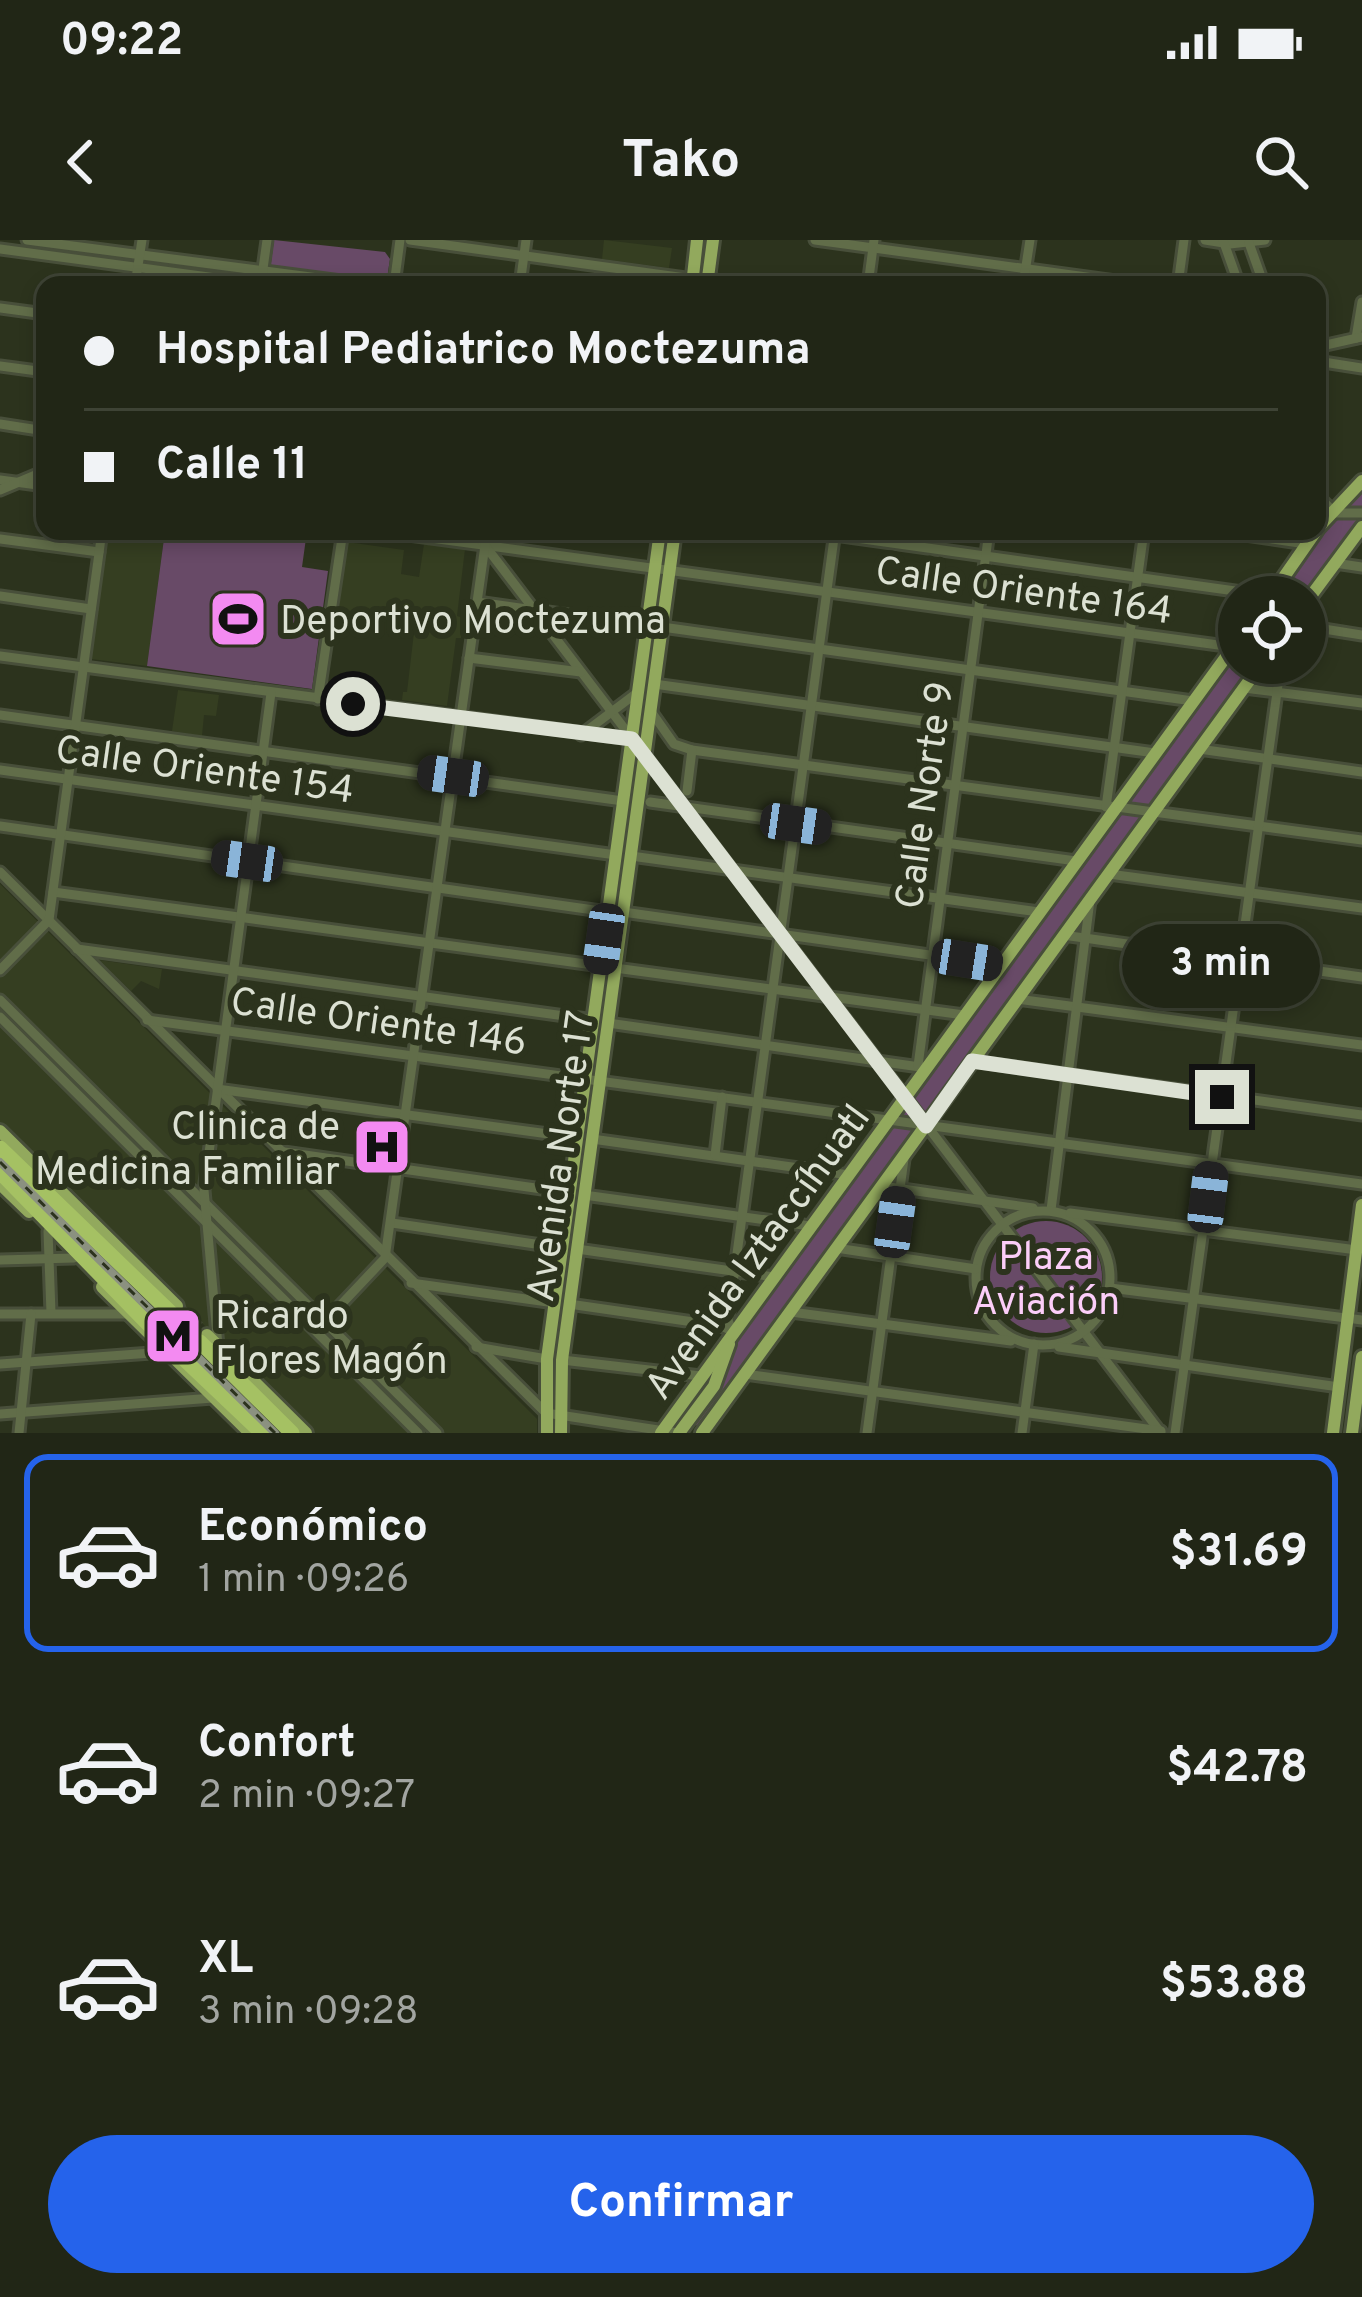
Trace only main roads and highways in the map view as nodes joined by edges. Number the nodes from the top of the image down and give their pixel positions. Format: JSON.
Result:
{"nodes":[{"id":1,"x":697,"y":240,"type":"edge"},
{"id":2,"x":713,"y":240,"type":"edge"},
{"id":3,"x":693,"y":276,"type":"edge"},
{"id":4,"x":709,"y":276,"type":"edge"},
{"id":5,"x":1362,"y":481,"type":"edge"},
{"id":6,"x":1326,"y":516,"type":"edge"},
{"id":7,"x":1362,"y":527,"type":"edge"},
{"id":8,"x":660,"y":540,"type":"edge"},
{"id":9,"x":671,"y":540,"type":"edge"},
{"id":10,"x":1309,"y":540,"type":"edge"},
{"id":11,"x":662,"y":570,"type":"junction"},
{"id":12,"x":1284,"y":576,"type":"edge"},
{"id":13,"x":1325,"y":576,"type":"edge"},
{"id":14,"x":654,"y":626,"type":"junction"},
{"id":15,"x":1218,"y":667,"type":"edge"},
{"id":16,"x":1247,"y":684,"type":"edge"},
{"id":17,"x":623,"y":856,"type":"junction"},
{"id":18,"x":0,"y":1131,"type":"edge"},
{"id":19,"x":0,"y":1148,"type":"edge"},
{"id":20,"x":0,"y":1172,"type":"edge"},
{"id":21,"x":0,"y":1184,"type":"edge"},
{"id":22,"x":1362,"y":1205,"type":"edge"},
{"id":23,"x":175,"y":1310,"type":"joint"},
{"id":24,"x":1355,"y":1319,"type":"edge"},
{"id":25,"x":155,"y":1330,"type":"tunnel mouth"},
{"id":26,"x":733,"y":1331,"type":"junction"},
{"id":27,"x":208,"y":1341,"type":"joint"},
{"id":28,"x":1362,"y":1357,"type":"edge"},
{"id":29,"x":183,"y":1358,"type":"tunnel mouth"},
{"id":30,"x":236,"y":1364,"type":"junction"},
{"id":31,"x":248,"y":1389,"type":"junction"},
{"id":32,"x":553,"y":1415,"type":"junction"},
{"id":33,"x":662,"y":1432,"type":"edge"},
{"id":34,"x":250,"y":1433,"type":"edge"},
{"id":35,"x":262,"y":1433,"type":"edge"},
{"id":36,"x":292,"y":1433,"type":"edge"},
{"id":37,"x":306,"y":1433,"type":"edge"},
{"id":38,"x":547,"y":1433,"type":"edge"},
{"id":39,"x":561,"y":1433,"type":"edge"},
{"id":40,"x":679,"y":1433,"type":"edge"},
{"id":41,"x":702,"y":1433,"type":"edge"},
{"id":42,"x":1333,"y":1433,"type":"edge"},
{"id":43,"x":1352,"y":1433,"type":"edge"}],
"edges":[{"from":1,"to":3,"type":"main road"},
{"from":2,"to":4,"type":"main road"},
{"from":5,"to":6,"type":"main road"},
{"from":7,"to":13,"type":"main road"},
{"from":8,"to":11,"type":"main road","name":"Avenida Norte 17"},
{"from":9,"to":11,"type":"main road","name":"Avenida Norte 17"},
{"from":10,"to":12,"type":"main road"},
{"from":11,"to":14,"type":"main road","name":"Avenida Norte 17"},
{"from":14,"to":17,"type":"main road","name":"Avenida Norte 17"},
{"from":14,"to":17,"type":"main road","name":"Avenida Norte 17"},
{"from":15,"to":26,"type":"main road","name":"Avenida Iztaccíhuatl"},
{"from":16,"to":41,"type":"main road","name":"Avenida Iztaccíhuatl"},
{"from":17,"to":32,"type":"main road","name":"Avenida Norte 17"},
{"from":18,"to":23,"type":"main road"},
{"from":19,"to":23,"type":"highway"},
{"from":20,"to":25,"type":"highway"},
{"from":21,"to":34,"type":"main road"},
{"from":22,"to":24,"type":"main road"},
{"from":24,"to":42,"type":"main road"},
{"from":26,"to":33,"type":"main road","name":"Avenida Iztaccíhuatl"},
{"from":26,"to":40,"type":"main road"},
{"from":27,"to":30,"type":"main road"},
{"from":27,"to":31,"type":"highway"},
{"from":28,"to":43,"type":"main road"},
{"from":29,"to":35,"type":"highway"},
{"from":30,"to":31,"type":"highway"},
{"from":30,"to":37,"type":"main road"},
{"from":31,"to":36,"type":"highway"},
{"from":32,"to":38,"type":"main road","name":"Avenida Norte 17"},
{"from":32,"to":39,"type":"main road","name":"Avenida Norte 17"}]}
